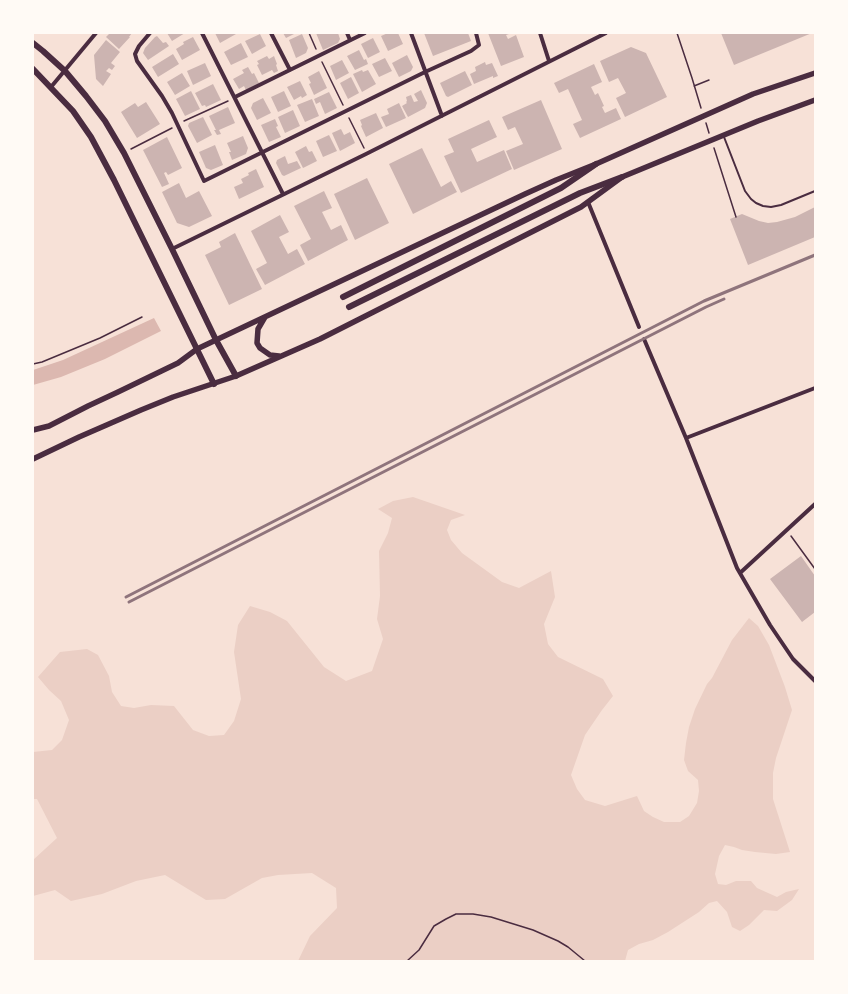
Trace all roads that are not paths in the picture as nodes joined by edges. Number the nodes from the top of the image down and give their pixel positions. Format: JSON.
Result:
{"nodes":[{"id":1,"x":96,"y":33,"type":"edge"},
{"id":2,"x":150,"y":33,"type":"edge"},
{"id":3,"x":202,"y":33,"type":"edge"},
{"id":4,"x":271,"y":33,"type":"edge"},
{"id":5,"x":347,"y":33,"type":"edge"},
{"id":6,"x":365,"y":33,"type":"edge"},
{"id":7,"x":411,"y":33,"type":"edge"},
{"id":8,"x":476,"y":33,"type":"edge"},
{"id":9,"x":540,"y":33,"type":"edge"},
{"id":10,"x":606,"y":33,"type":"edge"},
{"id":11,"x":350,"y":40,"type":"junction"},
{"id":12,"x":33,"y":43,"type":"edge"},
{"id":13,"x":549,"y":61,"type":"junction"},
{"id":14,"x":33,"y":69,"type":"edge"},
{"id":15,"x":290,"y":70,"type":"junction"},
{"id":16,"x":65,"y":72,"type":"junction"},
{"id":17,"x":425,"y":72,"type":"junction"},
{"id":18,"x":815,"y":73,"type":"edge"},
{"id":19,"x":51,"y":87,"type":"junction"},
{"id":20,"x":235,"y":97,"type":"junction"},
{"id":21,"x":815,"y":100,"type":"edge"},
{"id":22,"x":442,"y":116,"type":"junction"},
{"id":23,"x":724,"y":136,"type":"junction"},
{"id":24,"x":262,"y":153,"type":"junction"},
{"id":25,"x":596,"y":164,"type":"junction"},
{"id":26,"x":622,"y":177,"type":"junction"},
{"id":27,"x":815,"y":191,"type":"edge"},
{"id":28,"x":283,"y":194,"type":"junction"},
{"id":29,"x":588,"y":202,"type":"junction"},
{"id":30,"x":172,"y":249,"type":"junction"},
{"id":31,"x":343,"y":297,"type":"dead end"},
{"id":32,"x":349,"y":307,"type":"dead end"},
{"id":33,"x":265,"y":316,"type":"junction"},
{"id":34,"x":639,"y":327,"type":"dead end"},
{"id":35,"x":644,"y":339,"type":"dead end"},
{"id":36,"x":216,"y":340,"type":"junction"},
{"id":37,"x":197,"y":349,"type":"junction"},
{"id":38,"x":280,"y":357,"type":"junction"},
{"id":39,"x":236,"y":376,"type":"junction"},
{"id":40,"x":214,"y":384,"type":"junction"},
{"id":41,"x":815,"y":388,"type":"edge"},
{"id":42,"x":33,"y":430,"type":"edge"},
{"id":43,"x":686,"y":438,"type":"junction"},
{"id":44,"x":33,"y":459,"type":"edge"},
{"id":45,"x":815,"y":504,"type":"edge"},
{"id":46,"x":740,"y":573,"type":"junction"},
{"id":47,"x":815,"y":681,"type":"edge"}],
"edges":[{"from":1,"to":16,"type":"street"},
{"from":2,"to":24,"type":"street"},
{"from":3,"to":20,"type":"street"},
{"from":4,"to":15,"type":"street"},
{"from":5,"to":11,"type":"street"},
{"from":6,"to":11,"type":"street"},
{"from":7,"to":17,"type":"street"},
{"from":8,"to":17,"type":"street"},
{"from":9,"to":13,"type":"street"},
{"from":10,"to":13,"type":"street"},
{"from":11,"to":15,"type":"street"},
{"from":12,"to":16,"type":"main road"},
{"from":13,"to":22,"type":"street"},
{"from":14,"to":19,"type":"main road"},
{"from":15,"to":20,"type":"street"},
{"from":16,"to":19,"type":"street"},
{"from":16,"to":30,"type":"main road"},
{"from":17,"to":22,"type":"street"},
{"from":17,"to":24,"type":"street"},
{"from":18,"to":25,"type":"main road"},
{"from":19,"to":37,"type":"main road"},
{"from":20,"to":24,"type":"street"},
{"from":21,"to":23,"type":"main road"},
{"from":22,"to":28,"type":"street"},
{"from":23,"to":26,"type":"main road"},
{"from":23,"to":27,"type":"lane"},
{"from":24,"to":28,"type":"street"},
{"from":25,"to":31,"type":"main road"},
{"from":25,"to":33,"type":"main road"},
{"from":26,"to":29,"type":"main road"},
{"from":26,"to":32,"type":"main road"},
{"from":28,"to":30,"type":"street"},
{"from":29,"to":34,"type":"street"},
{"from":29,"to":38,"type":"main road"},
{"from":30,"to":36,"type":"main road"},
{"from":33,"to":36,"type":"main road"},
{"from":33,"to":38,"type":"main road"},
{"from":35,"to":43,"type":"street"},
{"from":36,"to":37,"type":"main road"},
{"from":36,"to":39,"type":"main road"},
{"from":37,"to":40,"type":"main road"},
{"from":37,"to":42,"type":"main road"},
{"from":38,"to":39,"type":"main road"},
{"from":39,"to":40,"type":"main road"},
{"from":40,"to":44,"type":"main road"},
{"from":41,"to":43,"type":"street"},
{"from":43,"to":46,"type":"street"},
{"from":45,"to":46,"type":"street"},
{"from":46,"to":47,"type":"street"}]}
